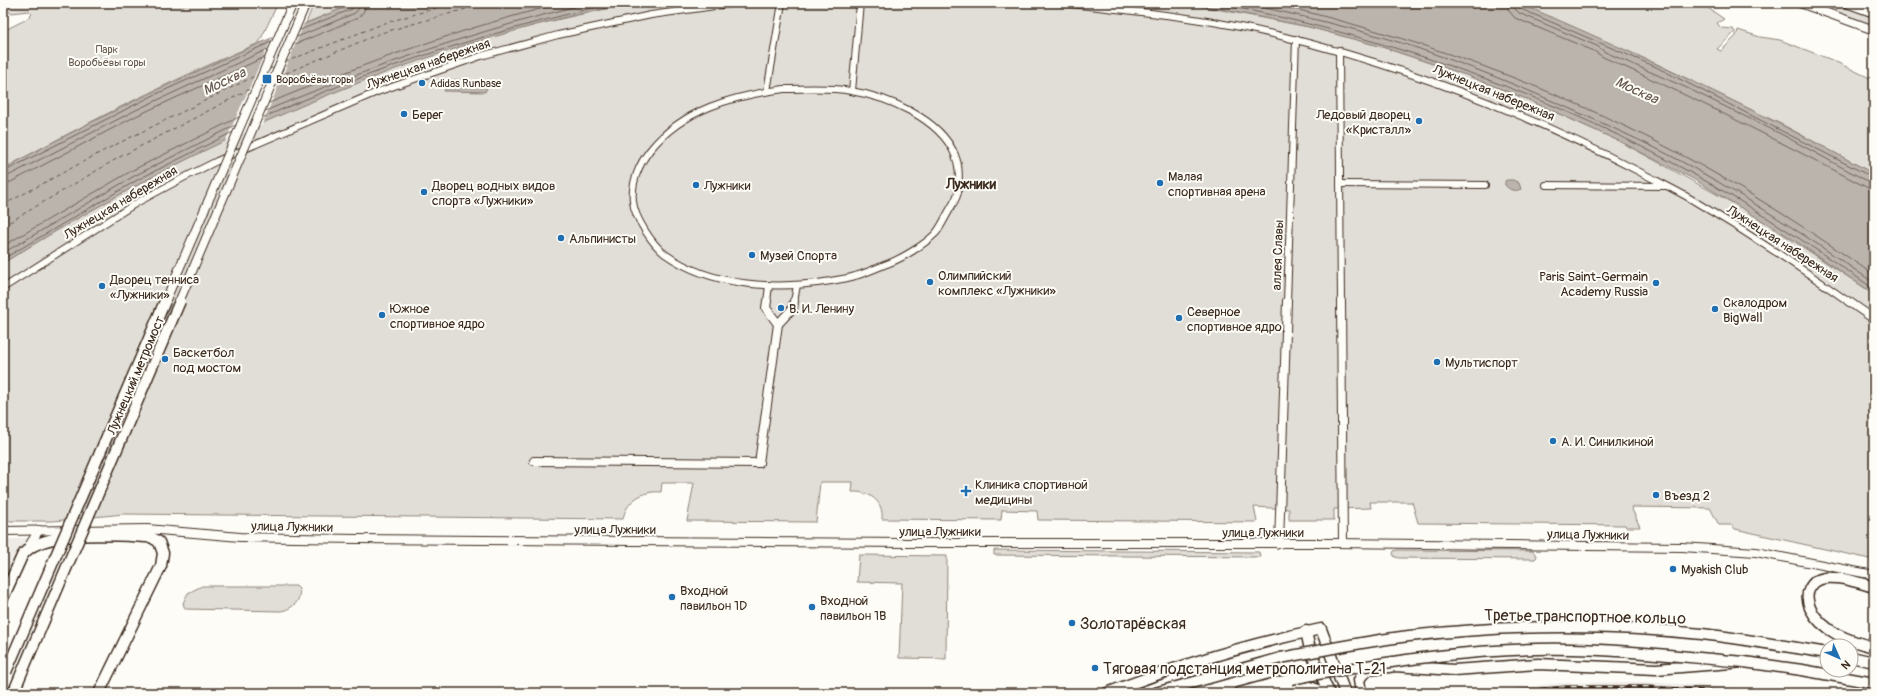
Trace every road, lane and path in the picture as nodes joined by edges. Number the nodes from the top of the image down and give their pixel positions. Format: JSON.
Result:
{"nodes":[{"id":1,"x":293,"y":3,"type":"edge"},
{"id":2,"x":306,"y":3,"type":"edge"},
{"id":3,"x":736,"y":3,"type":"edge"},
{"id":4,"x":782,"y":3,"type":"edge"},
{"id":5,"x":860,"y":3,"type":"edge"},
{"id":6,"x":1061,"y":3,"type":"edge"},
{"id":7,"x":1800,"y":3,"type":"edge"},
{"id":8,"x":1846,"y":3,"type":"edge"},
{"id":9,"x":1874,"y":13,"type":"edge"},
{"id":10,"x":1874,"y":30,"type":"edge"},
{"id":11,"x":1296,"y":39,"type":"junction"},
{"id":12,"x":1339,"y":50,"type":"junction"},
{"id":13,"x":852,"y":89,"type":"junction"},
{"id":14,"x":767,"y":91,"type":"junction"},
{"id":15,"x":1340,"y":184,"type":"junction"},
{"id":16,"x":1485,"y":185,"type":"dead end"},
{"id":17,"x":1546,"y":185,"type":"dead end"},
{"id":18,"x":1667,"y":186,"type":"junction"},
{"id":19,"x":769,"y":285,"type":"junction"},
{"id":20,"x":797,"y":285,"type":"junction"},
{"id":21,"x":3,"y":288,"type":"edge"},
{"id":22,"x":1874,"y":319,"type":"edge"},
{"id":23,"x":778,"y":324,"type":"junction"},
{"id":24,"x":534,"y":461,"type":"dead end"},
{"id":25,"x":38,"y":530,"type":"junction"},
{"id":26,"x":3,"y":531,"type":"edge"},
{"id":27,"x":1343,"y":543,"type":"junction"},
{"id":28,"x":1279,"y":544,"type":"junction"},
{"id":29,"x":25,"y":552,"type":"junction"},
{"id":30,"x":1874,"y":575,"type":"edge"},
{"id":31,"x":1874,"y":587,"type":"edge"},
{"id":32,"x":3,"y":598,"type":"edge"},
{"id":33,"x":1306,"y":632,"type":"junction"},
{"id":34,"x":1874,"y":647,"type":"edge"},
{"id":35,"x":1819,"y":652,"type":"edge"},
{"id":36,"x":1859,"y":659,"type":"edge"},
{"id":37,"x":1744,"y":662,"type":"junction"},
{"id":38,"x":1874,"y":662,"type":"edge"},
{"id":39,"x":4,"y":676,"type":"edge"},
{"id":40,"x":1874,"y":683,"type":"edge"},
{"id":41,"x":1294,"y":685,"type":"junction"},
{"id":42,"x":14,"y":692,"type":"edge"},
{"id":43,"x":99,"y":693,"type":"edge"},
{"id":44,"x":1107,"y":693,"type":"edge"},
{"id":45,"x":1155,"y":693,"type":"edge"},
{"id":46,"x":1239,"y":693,"type":"edge"},
{"id":47,"x":1268,"y":693,"type":"edge"},
{"id":48,"x":1312,"y":693,"type":"edge"},
{"id":49,"x":1323,"y":693,"type":"edge"},
{"id":50,"x":1329,"y":693,"type":"edge"},
{"id":51,"x":1345,"y":693,"type":"edge"},
{"id":52,"x":1361,"y":693,"type":"edge"}],
"edges":[{"from":1,"to":39,"type":"main road","name":"Лужнецкий метромост","bridge":true},
{"from":2,"to":42,"type":"main road","name":"Лужнецкий метромост","bridge":true},
{"from":3,"to":21,"type":"street","name":"Лужнецкая набережная"},
{"from":4,"to":14,"type":"street"},
{"from":5,"to":13,"type":"street"},
{"from":6,"to":11,"type":"street","name":"Лужнецкая набережная"},
{"from":7,"to":10,"type":"main road"},
{"from":8,"to":9,"type":"main road"},
{"from":11,"to":12,"type":"street","name":"Лужнецкая набережная"},
{"from":11,"to":28,"type":"street","name":"аллея Славы"},
{"from":12,"to":15,"type":"street"},
{"from":12,"to":18,"type":"street","name":"Лужнецкая набережная"},
{"from":13,"to":14,"type":"street"},
{"from":13,"to":20,"type":"street"},
{"from":14,"to":19,"type":"street"},
{"from":15,"to":16,"type":"street"},
{"from":15,"to":27,"type":"street"},
{"from":17,"to":18,"type":"street"},
{"from":18,"to":22,"type":"street","name":"Лужнецкая набережная"},
{"from":19,"to":20,"type":"street"},
{"from":19,"to":23,"type":"street"},
{"from":20,"to":23,"type":"street"},
{"from":23,"to":24,"type":"street"},
{"from":25,"to":26,"type":"street","name":"улица Лужники"},
{"from":25,"to":28,"type":"street","name":"улица Лужники"},
{"from":25,"to":29,"type":"street"},
{"from":27,"to":28,"type":"street","name":"улица Лужники"},
{"from":27,"to":30,"type":"street","name":"улица Лужники"},
{"from":29,"to":32,"type":"main road"},
{"from":29,"to":43,"type":"main road"},
{"from":31,"to":34,"type":"main road"},
{"from":33,"to":44,"type":"main road"},
{"from":33,"to":50,"type":"main road"},
{"from":33,"to":51,"type":"main road"},
{"from":35,"to":45,"type":"main road","name":"Третье транспортное кольцо","bridge":true},
{"from":36,"to":38,"type":"main road"},
{"from":37,"to":40,"type":"main road"},
{"from":37,"to":46,"type":"main road","bridge":true},
{"from":37,"to":52,"type":"main road"},
{"from":41,"to":47,"type":"main road"},
{"from":41,"to":48,"type":"main road"},
{"from":41,"to":49,"type":"main road"}]}
